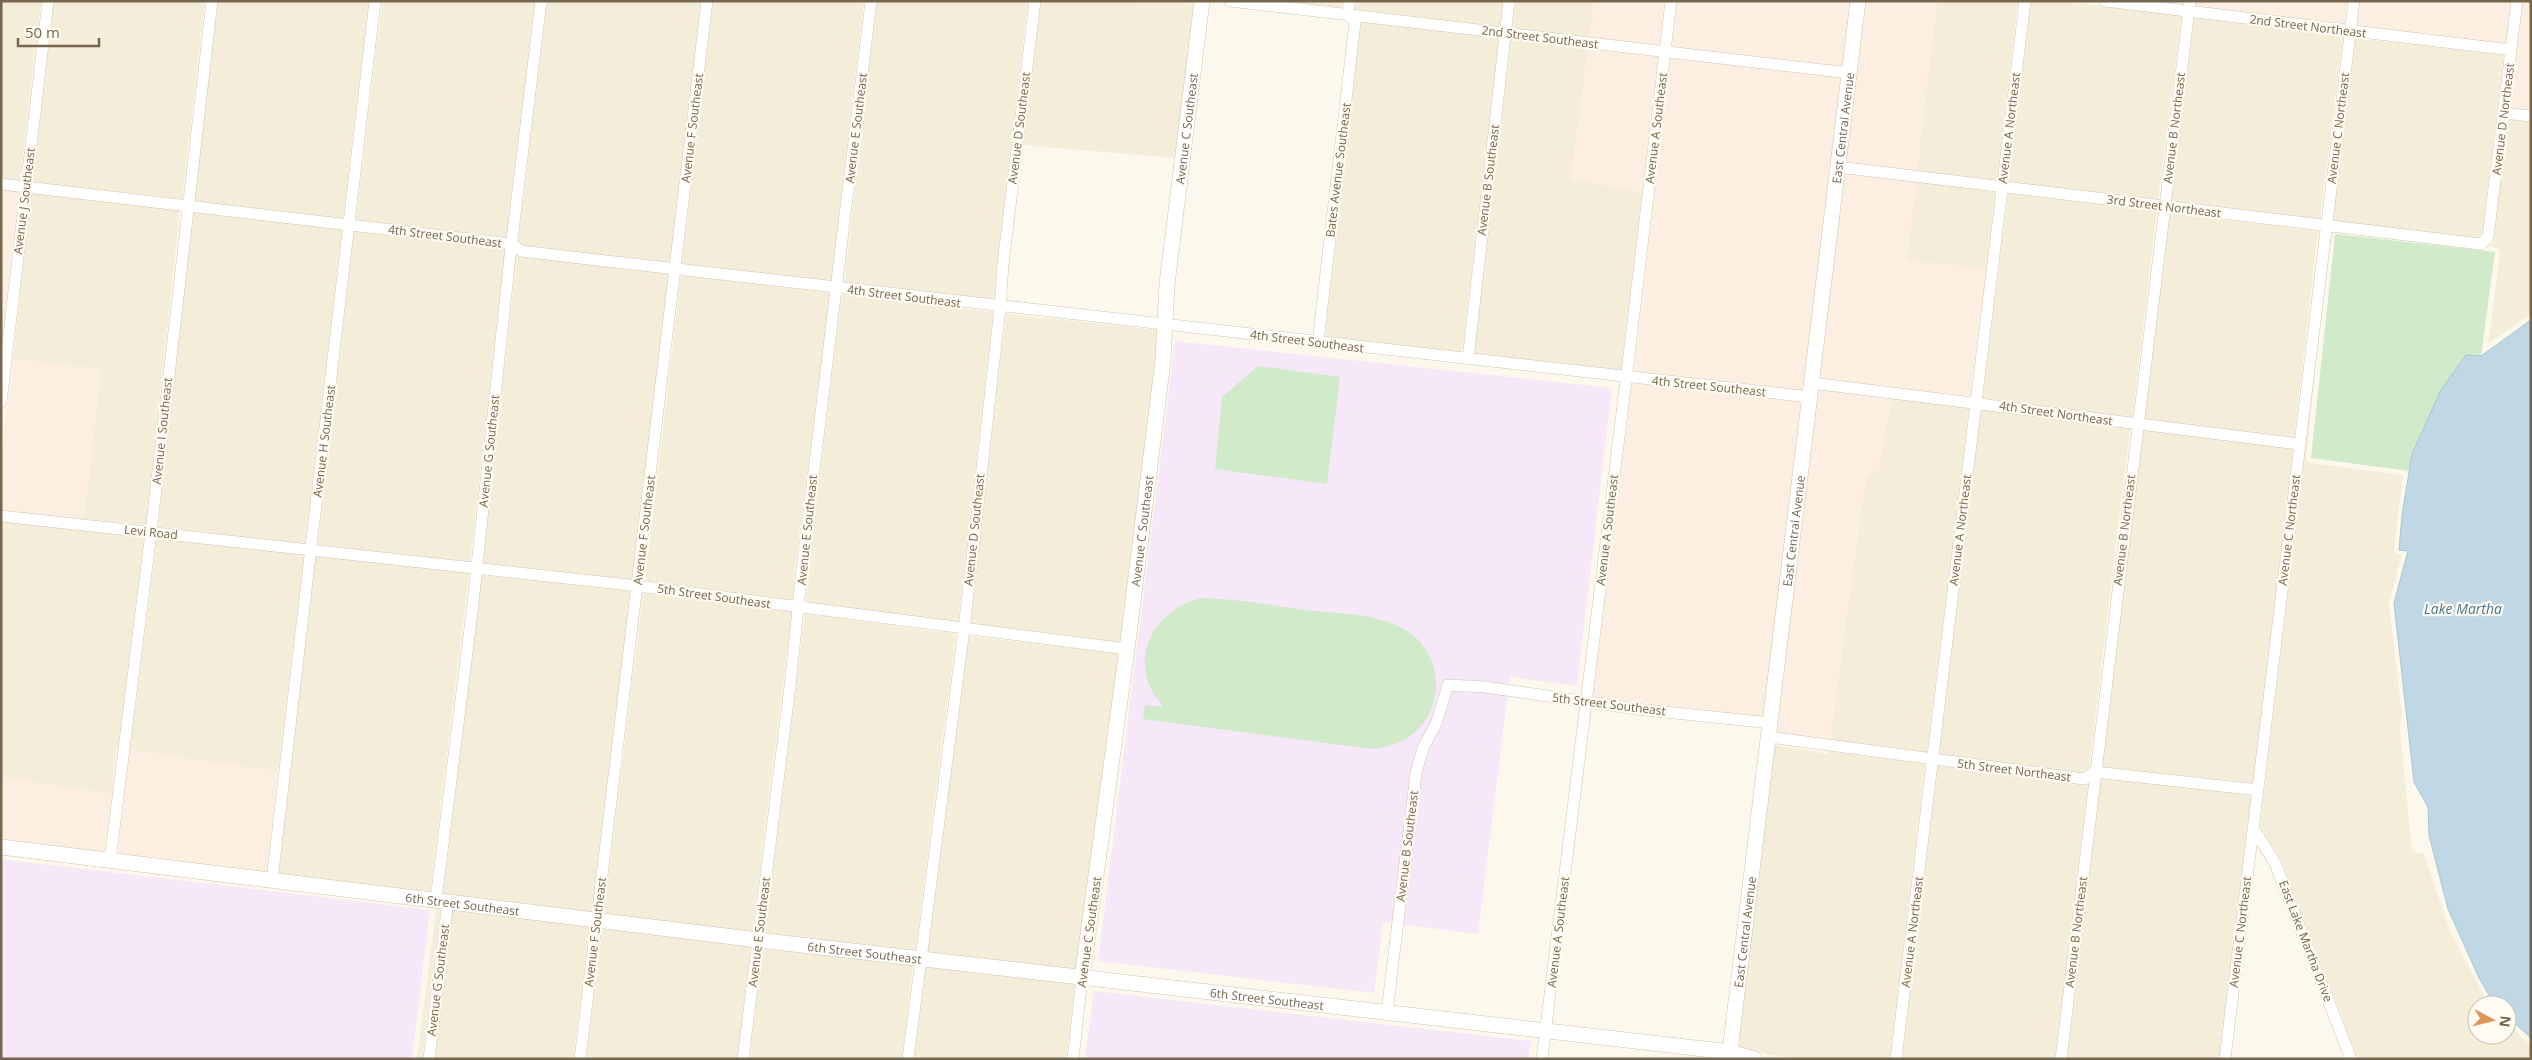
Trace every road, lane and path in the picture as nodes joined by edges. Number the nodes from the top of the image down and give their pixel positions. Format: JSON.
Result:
{"nodes":[{"id":1,"x":48,"y":1,"type":"edge"},
{"id":2,"x":212,"y":1,"type":"edge"},
{"id":3,"x":375,"y":1,"type":"edge"},
{"id":4,"x":541,"y":1,"type":"edge"},
{"id":5,"x":707,"y":1,"type":"edge"},
{"id":6,"x":871,"y":1,"type":"edge"},
{"id":7,"x":1035,"y":1,"type":"edge"},
{"id":8,"x":1202,"y":1,"type":"edge"},
{"id":9,"x":1230,"y":1,"type":"edge"},
{"id":10,"x":1349,"y":1,"type":"edge"},
{"id":11,"x":1509,"y":1,"type":"edge"},
{"id":12,"x":1670,"y":1,"type":"edge"},
{"id":13,"x":1858,"y":1,"type":"edge"},
{"id":14,"x":2024,"y":1,"type":"edge"},
{"id":15,"x":2105,"y":1,"type":"edge"},
{"id":16,"x":2354,"y":1,"type":"edge"},
{"id":17,"x":2517,"y":1,"type":"edge"},
{"id":18,"x":2189,"y":6,"type":"edge"},
{"id":19,"x":1348,"y":15,"type":"junction"},
{"id":20,"x":2350,"y":32,"type":"junction"},
{"id":21,"x":1506,"y":34,"type":"junction"},
{"id":22,"x":2511,"y":50,"type":"junction"},
{"id":23,"x":1665,"y":52,"type":"junction"},
{"id":24,"x":1849,"y":73,"type":"junction"},
{"id":25,"x":2503,"y":113,"type":"junction"},
{"id":26,"x":2531,"y":116,"type":"edge"},
{"id":27,"x":1838,"y":167,"type":"junction"},
{"id":28,"x":1,"y":184,"type":"edge"},
{"id":29,"x":26,"y":186,"type":"junction"},
{"id":30,"x":2002,"y":187,"type":"junction"},
{"id":31,"x":187,"y":206,"type":"junction"},
{"id":32,"x":2164,"y":206,"type":"junction"},
{"id":33,"x":349,"y":225,"type":"junction"},
{"id":34,"x":2325,"y":226,"type":"junction"},
{"id":35,"x":2488,"y":237,"type":"joint"},
{"id":36,"x":512,"y":244,"type":"junction"},
{"id":37,"x":676,"y":269,"type":"junction"},
{"id":38,"x":837,"y":289,"type":"junction"},
{"id":39,"x":1000,"y":308,"type":"junction"},
{"id":40,"x":1164,"y":325,"type":"junction"},
{"id":41,"x":1318,"y":342,"type":"junction"},
{"id":42,"x":1468,"y":359,"type":"junction"},
{"id":43,"x":1627,"y":377,"type":"junction"},
{"id":44,"x":1811,"y":390,"type":"junction"},
{"id":45,"x":1,"y":402,"type":"edge"},
{"id":46,"x":1976,"y":403,"type":"junction"},
{"id":47,"x":2137,"y":424,"type":"junction"},
{"id":48,"x":2299,"y":444,"type":"junction"},
{"id":49,"x":1,"y":516,"type":"edge"},
{"id":50,"x":151,"y":532,"type":"junction"},
{"id":51,"x":306,"y":549,"type":"junction"},
{"id":52,"x":476,"y":568,"type":"junction"},
{"id":53,"x":638,"y":586,"type":"junction"},
{"id":54,"x":799,"y":608,"type":"junction"},
{"id":55,"x":964,"y":630,"type":"junction"},
{"id":56,"x":1127,"y":649,"type":"junction"},
{"id":57,"x":1448,"y":685,"type":"joint"},
{"id":58,"x":1586,"y":702,"type":"junction"},
{"id":59,"x":1770,"y":730,"type":"junction"},
{"id":60,"x":1932,"y":759,"type":"junction"},
{"id":61,"x":2095,"y":772,"type":"junction"},
{"id":62,"x":2258,"y":790,"type":"junction"},
{"id":63,"x":2253,"y":828,"type":"junction"},
{"id":64,"x":1,"y":847,"type":"edge"},
{"id":65,"x":110,"y":860,"type":"junction"},
{"id":66,"x":272,"y":880,"type":"junction"},
{"id":67,"x":442,"y":901,"type":"junction"},
{"id":68,"x":597,"y":920,"type":"junction"},
{"id":69,"x":758,"y":940,"type":"junction"},
{"id":70,"x":920,"y":959,"type":"junction"},
{"id":71,"x":1082,"y":978,"type":"junction"},
{"id":72,"x":1387,"y":1012,"type":"junction"},
{"id":73,"x":1546,"y":1029,"type":"junction"},
{"id":74,"x":1729,"y":1056,"type":"edge"},
{"id":75,"x":428,"y":1059,"type":"edge"},
{"id":76,"x":580,"y":1059,"type":"edge"},
{"id":77,"x":743,"y":1059,"type":"edge"},
{"id":78,"x":908,"y":1059,"type":"edge"},
{"id":79,"x":1072,"y":1059,"type":"edge"},
{"id":80,"x":1542,"y":1059,"type":"edge"},
{"id":81,"x":1754,"y":1059,"type":"edge"},
{"id":82,"x":1896,"y":1059,"type":"edge"},
{"id":83,"x":2061,"y":1059,"type":"edge"},
{"id":84,"x":2225,"y":1059,"type":"edge"},
{"id":85,"x":2351,"y":1059,"type":"edge"}],
"edges":[{"from":1,"to":29,"type":"street","name":"Avenue J Southeast"},
{"from":2,"to":31,"type":"street","name":"Avenue I Southeast"},
{"from":3,"to":33,"type":"street","name":"Avenue H Southeast"},
{"from":4,"to":36,"type":"street","name":"Avenue G Southeast"},
{"from":5,"to":37,"type":"street","name":"Avenue F Southeast"},
{"from":6,"to":38,"type":"street","name":"Avenue E Southeast"},
{"from":7,"to":39,"type":"street","name":"Avenue D Southeast"},
{"from":8,"to":40,"type":"street","name":"Avenue C Southeast"},
{"from":9,"to":19,"type":"street","name":"2nd Street Southeast"},
{"from":10,"to":19,"type":"street","name":"Bates Avenue Southeast"},
{"from":11,"to":21,"type":"street","name":"Avenue B Southeast"},
{"from":12,"to":23,"type":"street","name":"Avenue A Southeast"},
{"from":13,"to":24,"type":"street","name":"East Central Avenue"},
{"from":14,"to":30,"type":"street","name":"Avenue A Northeast"},
{"from":15,"to":18,"type":"street","name":"2nd Street Northeast"},
{"from":16,"to":20,"type":"street","name":"Avenue C Northeast"},
{"from":17,"to":22,"type":"street","name":"Avenue D Northeast"},
{"from":18,"to":20,"type":"street","name":"2nd Street Northeast"},
{"from":18,"to":32,"type":"street","name":"Avenue B Northeast"},
{"from":19,"to":21,"type":"street","name":"2nd Street Southeast"},
{"from":19,"to":41,"type":"street","name":"Bates Avenue Southeast"},
{"from":20,"to":22,"type":"street","name":"2nd Street Northeast"},
{"from":20,"to":34,"type":"street","name":"Avenue C Northeast"},
{"from":21,"to":23,"type":"street","name":"2nd Street Southeast"},
{"from":21,"to":42,"type":"street","name":"Avenue B Southeast"},
{"from":22,"to":25,"type":"street","name":"Avenue D Northeast"},
{"from":23,"to":24,"type":"street","name":"2nd Street Southeast"},
{"from":23,"to":43,"type":"street","name":"Avenue A Southeast"},
{"from":24,"to":27,"type":"street","name":"East Central Avenue"},
{"from":25,"to":26,"type":"street"},
{"from":25,"to":35,"type":"street","name":"Avenue D Northeast"},
{"from":27,"to":30,"type":"street","name":"3rd Street Northeast"},
{"from":27,"to":44,"type":"street","name":"East Central Avenue"},
{"from":28,"to":29,"type":"street","name":"4th Street Southeast"},
{"from":29,"to":31,"type":"street","name":"4th Street Southeast"},
{"from":29,"to":45,"type":"street","name":"Avenue J Southeast"},
{"from":30,"to":32,"type":"street","name":"3rd Street Northeast"},
{"from":30,"to":46,"type":"street","name":"Avenue A Northeast"},
{"from":31,"to":33,"type":"street","name":"4th Street Southeast"},
{"from":31,"to":50,"type":"street","name":"Avenue I Southeast"},
{"from":32,"to":34,"type":"street","name":"3rd Street Northeast"},
{"from":32,"to":47,"type":"street","name":"Avenue B Northeast"},
{"from":33,"to":36,"type":"street","name":"4th Street Southeast"},
{"from":33,"to":51,"type":"street","name":"Avenue H Southeast"},
{"from":34,"to":35,"type":"street","name":"3rd Street Northeast"},
{"from":34,"to":48,"type":"street","name":"Avenue C Northeast"},
{"from":36,"to":37,"type":"street","name":"4th Street Southeast"},
{"from":36,"to":52,"type":"street","name":"Avenue G Southeast"},
{"from":37,"to":38,"type":"street","name":"4th Street Southeast"},
{"from":37,"to":53,"type":"street","name":"Avenue F Southeast"},
{"from":38,"to":39,"type":"street","name":"4th Street Southeast"},
{"from":38,"to":54,"type":"street","name":"Avenue E Southeast"},
{"from":39,"to":40,"type":"street","name":"4th Street Southeast"},
{"from":39,"to":55,"type":"street","name":"Avenue D Southeast"},
{"from":40,"to":41,"type":"street","name":"4th Street Southeast"},
{"from":40,"to":56,"type":"street","name":"Avenue C Southeast"},
{"from":41,"to":42,"type":"street","name":"4th Street Southeast"},
{"from":42,"to":43,"type":"street","name":"4th Street Southeast"},
{"from":43,"to":44,"type":"street","name":"4th Street Southeast"},
{"from":43,"to":58,"type":"street","name":"Avenue A Southeast"},
{"from":44,"to":46,"type":"street","name":"4th Street Northeast"},
{"from":44,"to":59,"type":"street","name":"East Central Avenue"},
{"from":46,"to":47,"type":"street","name":"4th Street Northeast"},
{"from":46,"to":60,"type":"street","name":"Avenue A Northeast"},
{"from":47,"to":48,"type":"street","name":"4th Street Northeast"},
{"from":47,"to":61,"type":"street","name":"Avenue B Northeast"},
{"from":48,"to":62,"type":"street","name":"Avenue C Northeast"},
{"from":49,"to":50,"type":"street","name":"Levi Road"},
{"from":50,"to":51,"type":"street","name":"Levi Road"},
{"from":50,"to":65,"type":"street","name":"Avenue I Southeast"},
{"from":51,"to":52,"type":"street","name":"5th Street Southeast"},
{"from":51,"to":66,"type":"street","name":"Avenue H Southeast"},
{"from":52,"to":53,"type":"street","name":"5th Street Southeast"},
{"from":52,"to":67,"type":"street","name":"Avenue G Southeast"},
{"from":53,"to":54,"type":"street","name":"5th Street Southeast"},
{"from":53,"to":68,"type":"street","name":"Avenue F Southeast"},
{"from":54,"to":55,"type":"street","name":"5th Street Southeast"},
{"from":54,"to":69,"type":"street","name":"Avenue E Southeast"},
{"from":55,"to":56,"type":"street","name":"5th Street Southeast"},
{"from":55,"to":70,"type":"street","name":"Avenue D Southeast"},
{"from":56,"to":71,"type":"street","name":"Avenue C Southeast"},
{"from":57,"to":58,"type":"street","name":"5th Street Southeast"},
{"from":57,"to":72,"type":"street","name":"Avenue B Southeast"},
{"from":58,"to":59,"type":"street","name":"5th Street Southeast"},
{"from":58,"to":73,"type":"street","name":"Avenue A Southeast"},
{"from":59,"to":60,"type":"street","name":"5th Street Northeast"},
{"from":59,"to":74,"type":"street","name":"East Central Avenue"},
{"from":60,"to":61,"type":"street","name":"5th Street Northeast"},
{"from":60,"to":82,"type":"street","name":"Avenue A Northeast"},
{"from":61,"to":62,"type":"street","name":"5th Street Northeast"},
{"from":61,"to":83,"type":"street","name":"Avenue B Northeast"},
{"from":62,"to":63,"type":"street","name":"Avenue C Northeast"},
{"from":63,"to":84,"type":"street","name":"Avenue C Northeast"},
{"from":63,"to":85,"type":"street","name":"East Lake Martha Drive"},
{"from":64,"to":65,"type":"street","name":"6th Street Southeast"},
{"from":65,"to":66,"type":"street","name":"6th Street Southeast"},
{"from":66,"to":67,"type":"street","name":"6th Street Southeast"},
{"from":67,"to":68,"type":"street","name":"6th Street Southeast"},
{"from":67,"to":75,"type":"street","name":"Avenue G Southeast"},
{"from":68,"to":69,"type":"street","name":"6th Street Southeast"},
{"from":68,"to":76,"type":"street","name":"Avenue F Southeast"},
{"from":69,"to":70,"type":"street","name":"6th Street Southeast"},
{"from":69,"to":77,"type":"street","name":"Avenue E Southeast"},
{"from":70,"to":71,"type":"street","name":"6th Street Southeast"},
{"from":70,"to":78,"type":"street","name":"Avenue D Southeast"},
{"from":71,"to":72,"type":"street","name":"6th Street Southeast"},
{"from":71,"to":79,"type":"street","name":"Avenue C Southeast"},
{"from":72,"to":73,"type":"street","name":"6th Street Southeast"},
{"from":73,"to":74,"type":"street","name":"6th Street Southeast"},
{"from":73,"to":80,"type":"street","name":"Avenue A Southeast"},
{"from":74,"to":81,"type":"street","name":"6th Street Southeast"}]}
